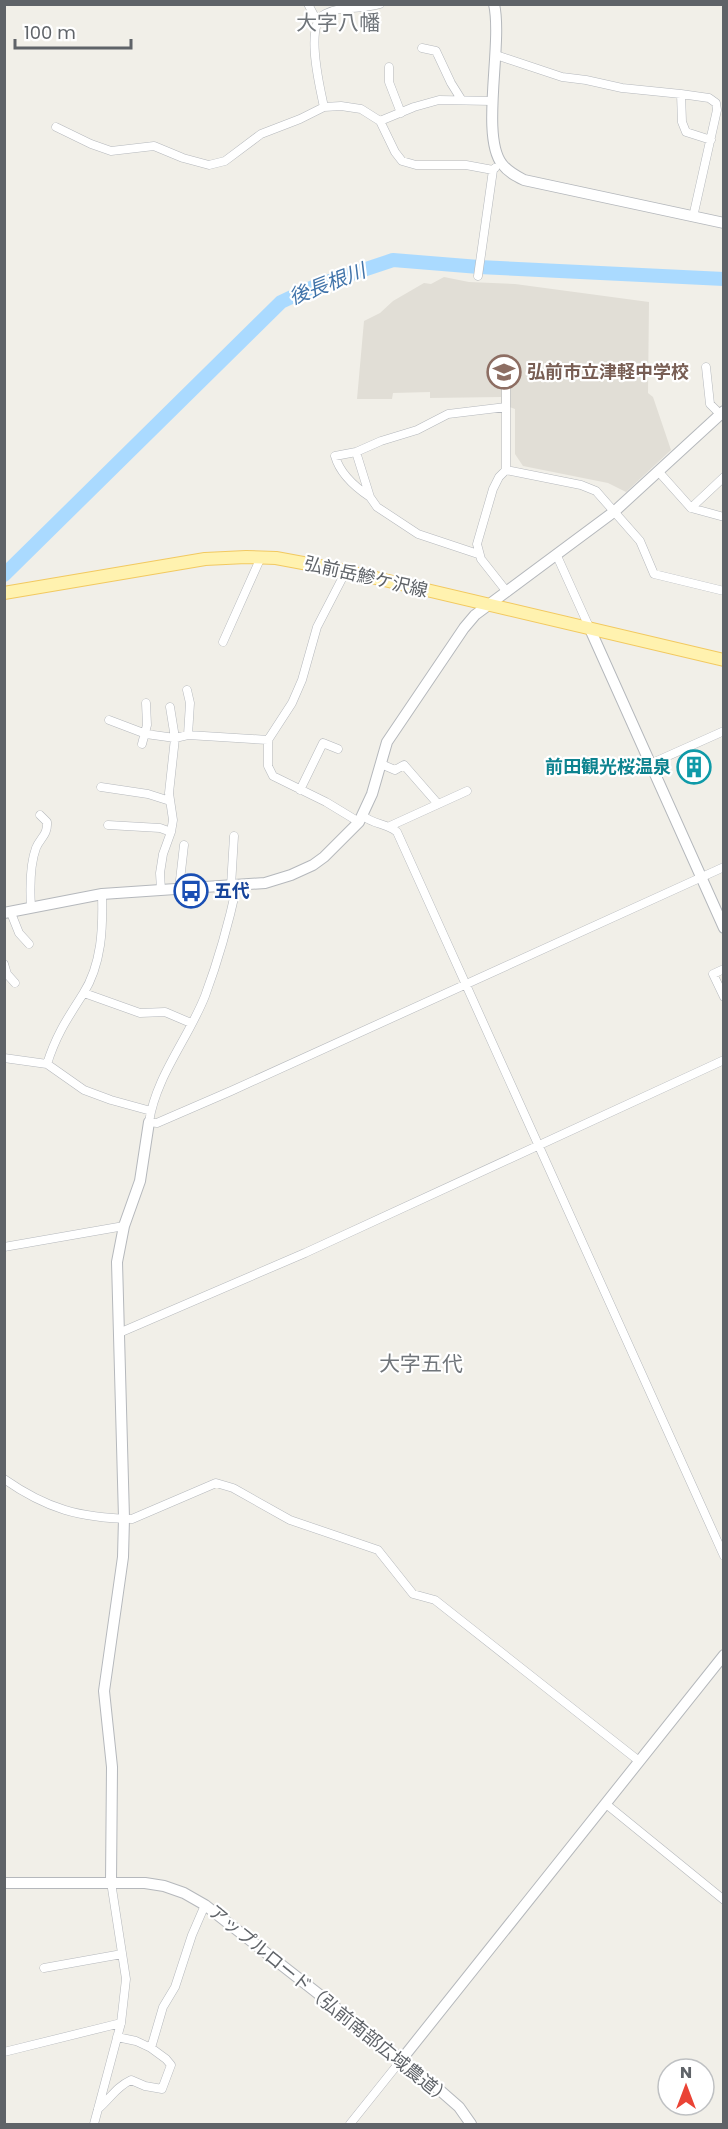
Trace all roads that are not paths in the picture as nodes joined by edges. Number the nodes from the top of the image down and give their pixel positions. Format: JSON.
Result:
{"nodes":[{"id":1,"x":308,"y":4,"type":"edge"},
{"id":2,"x":380,"y":4,"type":"edge"},
{"id":3,"x":494,"y":4,"type":"edge"},
{"id":4,"x":317,"y":21,"type":"junction"},
{"id":5,"x":422,"y":48,"type":"dead end"},
{"id":6,"x":496,"y":55,"type":"junction"},
{"id":7,"x":389,"y":67,"type":"dead end"},
{"id":8,"x":681,"y":94,"type":"junction"},
{"id":9,"x":461,"y":99,"type":"junction"},
{"id":10,"x":492,"y":101,"type":"junction"},
{"id":11,"x":324,"y":107,"type":"junction"},
{"id":12,"x":401,"y":112,"type":"junction"},
{"id":13,"x":380,"y":121,"type":"junction"},
{"id":14,"x":56,"y":128,"type":"dead end"},
{"id":15,"x":711,"y":140,"type":"junction"},
{"id":16,"x":496,"y":166,"type":"junction"},
{"id":17,"x":693,"y":217,"type":"junction"},
{"id":18,"x":723,"y":223,"type":"edge"},
{"id":19,"x":478,"y":276,"type":"dead end"},
{"id":20,"x":706,"y":367,"type":"dead end"},
{"id":21,"x":506,"y":385,"type":"dead end"},
{"id":22,"x":506,"y":406,"type":"junction"},
{"id":23,"x":722,"y":412,"type":"edge"},
{"id":24,"x":356,"y":452,"type":"junction"},
{"id":25,"x":506,"y":470,"type":"junction"},
{"id":26,"x":658,"y":471,"type":"junction"},
{"id":27,"x":723,"y":477,"type":"edge"},
{"id":28,"x":370,"y":497,"type":"junction"},
{"id":29,"x":691,"y":508,"type":"junction"},
{"id":30,"x":615,"y":511,"type":"junction"},
{"id":31,"x":723,"y":517,"type":"edge"},
{"id":32,"x":478,"y":554,"type":"junction"},
{"id":33,"x":557,"y":556,"type":"junction"},
{"id":34,"x":261,"y":557,"type":"junction"},
{"id":35,"x":346,"y":571,"type":"junction"},
{"id":36,"x":723,"y":591,"type":"edge"},
{"id":37,"x":11,"y":592,"type":"edge"},
{"id":38,"x":507,"y":592,"type":"junction"},
{"id":39,"x":488,"y":604,"type":"junction"},
{"id":40,"x":590,"y":628,"type":"junction"},
{"id":41,"x":223,"y":642,"type":"dead end"},
{"id":42,"x":723,"y":660,"type":"edge"},
{"id":43,"x":187,"y":690,"type":"dead end"},
{"id":44,"x":146,"y":703,"type":"dead end"},
{"id":45,"x":170,"y":707,"type":"dead end"},
{"id":46,"x":109,"y":720,"type":"dead end"},
{"id":47,"x":723,"y":731,"type":"edge"},
{"id":48,"x":146,"y":734,"type":"junction"},
{"id":49,"x":188,"y":735,"type":"junction"},
{"id":50,"x":175,"y":738,"type":"junction"},
{"id":51,"x":268,"y":740,"type":"junction"},
{"id":52,"x":142,"y":744,"type":"dead end"},
{"id":53,"x":338,"y":749,"type":"dead end"},
{"id":54,"x":381,"y":764,"type":"junction"},
{"id":55,"x":650,"y":764,"type":"junction"},
{"id":56,"x":101,"y":787,"type":"dead end"},
{"id":57,"x":300,"y":790,"type":"junction"},
{"id":58,"x":467,"y":791,"type":"dead end"},
{"id":59,"x":170,"y":801,"type":"junction"},
{"id":60,"x":438,"y":804,"type":"junction"},
{"id":61,"x":40,"y":815,"type":"dead end"},
{"id":62,"x":361,"y":818,"type":"junction"},
{"id":63,"x":108,"y":825,"type":"dead end"},
{"id":64,"x":390,"y":826,"type":"junction"},
{"id":65,"x":171,"y":832,"type":"junction"},
{"id":66,"x":234,"y":836,"type":"dead end"},
{"id":67,"x":184,"y":845,"type":"dead end"},
{"id":68,"x":723,"y":867,"type":"edge"},
{"id":69,"x":700,"y":877,"type":"junction"},
{"id":70,"x":234,"y":885,"type":"junction"},
{"id":71,"x":179,"y":889,"type":"junction"},
{"id":72,"x":161,"y":890,"type":"junction"},
{"id":73,"x":102,"y":894,"type":"junction"},
{"id":74,"x":31,"y":908,"type":"junction"},
{"id":75,"x":8,"y":913,"type":"edge"},
{"id":76,"x":723,"y":928,"type":"edge"},
{"id":77,"x":29,"y":944,"type":"dead end"},
{"id":78,"x":4,"y":964,"type":"edge"},
{"id":79,"x":723,"y":969,"type":"edge"},
{"id":80,"x":15,"y":983,"type":"dead end"},
{"id":81,"x":465,"y":984,"type":"junction"},
{"id":82,"x":84,"y":993,"type":"junction"},
{"id":83,"x":723,"y":998,"type":"edge"},
{"id":84,"x":191,"y":1023,"type":"junction"},
{"id":85,"x":4,"y":1058,"type":"edge"},
{"id":86,"x":723,"y":1060,"type":"edge"},
{"id":87,"x":47,"y":1064,"type":"junction"},
{"id":88,"x":151,"y":1111,"type":"junction"},
{"id":89,"x":149,"y":1122,"type":"junction"},
{"id":90,"x":538,"y":1145,"type":"junction"},
{"id":91,"x":124,"y":1226,"type":"junction"},
{"id":92,"x":4,"y":1247,"type":"edge"},
{"id":93,"x":119,"y":1333,"type":"junction"},
{"id":94,"x":4,"y":1479,"type":"edge"},
{"id":95,"x":124,"y":1518,"type":"junction"},
{"id":96,"x":723,"y":1556,"type":"edge"},
{"id":97,"x":723,"y":1655,"type":"edge"},
{"id":98,"x":639,"y":1761,"type":"junction"},
{"id":99,"x":606,"y":1804,"type":"junction"},
{"id":100,"x":111,"y":1882,"type":"junction"},
{"id":101,"x":4,"y":1883,"type":"edge"},
{"id":102,"x":723,"y":1900,"type":"edge"},
{"id":103,"x":205,"y":1905,"type":"junction"},
{"id":104,"x":122,"y":1954,"type":"junction"},
{"id":105,"x":44,"y":1968,"type":"dead end"},
{"id":106,"x":121,"y":2023,"type":"junction"},
{"id":107,"x":117,"y":2037,"type":"junction"},
{"id":108,"x":151,"y":2048,"type":"junction"},
{"id":109,"x":4,"y":2052,"type":"edge"},
{"id":110,"x":402,"y":2059,"type":"junction"},
{"id":111,"x":98,"y":2109,"type":"junction"},
{"id":112,"x":93,"y":2124,"type":"edge"},
{"id":113,"x":350,"y":2124,"type":"edge"},
{"id":114,"x":471,"y":2124,"type":"edge"}],
"edges":[{"from":1,"to":4,"type":"street"},
{"from":2,"to":4,"type":"street"},
{"from":3,"to":6,"type":"street"},
{"from":4,"to":11,"type":"street"},
{"from":5,"to":9,"type":"street"},
{"from":6,"to":8,"type":"street"},
{"from":6,"to":10,"type":"street"},
{"from":7,"to":12,"type":"street"},
{"from":8,"to":15,"type":"street"},
{"from":8,"to":15,"type":"street"},
{"from":9,"to":10,"type":"street"},
{"from":9,"to":12,"type":"street"},
{"from":10,"to":16,"type":"street"},
{"from":11,"to":13,"type":"street"},
{"from":11,"to":14,"type":"street"},
{"from":12,"to":13,"type":"street"},
{"from":13,"to":16,"type":"street"},
{"from":15,"to":17,"type":"street"},
{"from":16,"to":17,"type":"street"},
{"from":16,"to":19,"type":"street"},
{"from":17,"to":18,"type":"street"},
{"from":20,"to":23,"type":"street"},
{"from":21,"to":22,"type":"street"},
{"from":22,"to":24,"type":"street"},
{"from":22,"to":25,"type":"street"},
{"from":23,"to":26,"type":"street"},
{"from":24,"to":28,"type":"street"},
{"from":24,"to":28,"type":"street"},
{"from":25,"to":30,"type":"street"},
{"from":25,"to":32,"type":"street"},
{"from":26,"to":29,"type":"street"},
{"from":26,"to":30,"type":"street"},
{"from":27,"to":29,"type":"street"},
{"from":28,"to":32,"type":"street"},
{"from":29,"to":31,"type":"street"},
{"from":30,"to":33,"type":"street"},
{"from":30,"to":36,"type":"street"},
{"from":32,"to":38,"type":"street"},
{"from":33,"to":38,"type":"street"},
{"from":33,"to":40,"type":"street"},
{"from":34,"to":35,"type":"main road","name":"弘前岳鰺ケ沢線"},
{"from":34,"to":37,"type":"main road","name":"弘前岳鰺ケ沢線"},
{"from":34,"to":41,"type":"street"},
{"from":35,"to":39,"type":"main road","name":"弘前岳鰺ケ沢線"},
{"from":35,"to":51,"type":"street"},
{"from":38,"to":39,"type":"street"},
{"from":39,"to":40,"type":"main road","name":"弘前岳鰺ケ沢線"},
{"from":39,"to":54,"type":"street"},
{"from":40,"to":42,"type":"main road","name":"弘前岳鰺ケ沢線"},
{"from":40,"to":55,"type":"street"},
{"from":43,"to":49,"type":"street"},
{"from":44,"to":48,"type":"street"},
{"from":45,"to":50,"type":"street"},
{"from":46,"to":48,"type":"street"},
{"from":47,"to":55,"type":"street"},
{"from":48,"to":50,"type":"street"},
{"from":48,"to":52,"type":"street"},
{"from":49,"to":50,"type":"street"},
{"from":49,"to":51,"type":"street"},
{"from":50,"to":59,"type":"street"},
{"from":51,"to":57,"type":"street"},
{"from":53,"to":57,"type":"street"},
{"from":54,"to":60,"type":"street"},
{"from":54,"to":62,"type":"street"},
{"from":55,"to":69,"type":"street"},
{"from":56,"to":59,"type":"street"},
{"from":57,"to":62,"type":"street"},
{"from":58,"to":60,"type":"street"},
{"from":59,"to":65,"type":"street"},
{"from":60,"to":64,"type":"street"},
{"from":61,"to":74,"type":"street"},
{"from":62,"to":64,"type":"street"},
{"from":62,"to":70,"type":"street"},
{"from":63,"to":65,"type":"street"},
{"from":64,"to":81,"type":"street"},
{"from":65,"to":72,"type":"street"},
{"from":66,"to":70,"type":"street"},
{"from":67,"to":71,"type":"street"},
{"from":68,"to":69,"type":"street"},
{"from":69,"to":76,"type":"street"},
{"from":69,"to":81,"type":"street"},
{"from":70,"to":71,"type":"street"},
{"from":70,"to":84,"type":"street"},
{"from":71,"to":72,"type":"street"},
{"from":72,"to":73,"type":"street"},
{"from":73,"to":74,"type":"street"},
{"from":73,"to":82,"type":"street"},
{"from":74,"to":75,"type":"street"},
{"from":75,"to":77,"type":"street"},
{"from":78,"to":80,"type":"street"},
{"from":79,"to":83,"type":"street"},
{"from":81,"to":89,"type":"street"},
{"from":81,"to":90,"type":"street"},
{"from":82,"to":84,"type":"street"},
{"from":82,"to":87,"type":"street"},
{"from":84,"to":88,"type":"street"},
{"from":85,"to":87,"type":"street"},
{"from":86,"to":90,"type":"street"},
{"from":87,"to":88,"type":"street"},
{"from":88,"to":89,"type":"street"},
{"from":89,"to":91,"type":"street"},
{"from":90,"to":93,"type":"street"},
{"from":90,"to":96,"type":"street"},
{"from":91,"to":92,"type":"street"},
{"from":91,"to":93,"type":"street"},
{"from":93,"to":95,"type":"street"},
{"from":94,"to":95,"type":"street"},
{"from":95,"to":98,"type":"street"},
{"from":95,"to":100,"type":"street"},
{"from":97,"to":98,"type":"street"},
{"from":98,"to":99,"type":"street"},
{"from":99,"to":102,"type":"street"},
{"from":99,"to":110,"type":"street"},
{"from":100,"to":101,"type":"street","name":"アップルロード（弘前南部広域農道）"},
{"from":100,"to":103,"type":"street","name":"アップルロード（弘前南部広域農道）"},
{"from":100,"to":104,"type":"street"},
{"from":103,"to":108,"type":"street"},
{"from":103,"to":110,"type":"street","name":"アップルロード（弘前南部広域農道）"},
{"from":104,"to":105,"type":"street"},
{"from":104,"to":106,"type":"street"},
{"from":106,"to":107,"type":"street"},
{"from":106,"to":109,"type":"street"},
{"from":107,"to":108,"type":"street"},
{"from":107,"to":111,"type":"street"},
{"from":108,"to":111,"type":"street"},
{"from":110,"to":113,"type":"street"},
{"from":110,"to":114,"type":"street","name":"アップルロード（弘前南部広域農道）"},
{"from":111,"to":112,"type":"street"}]}
